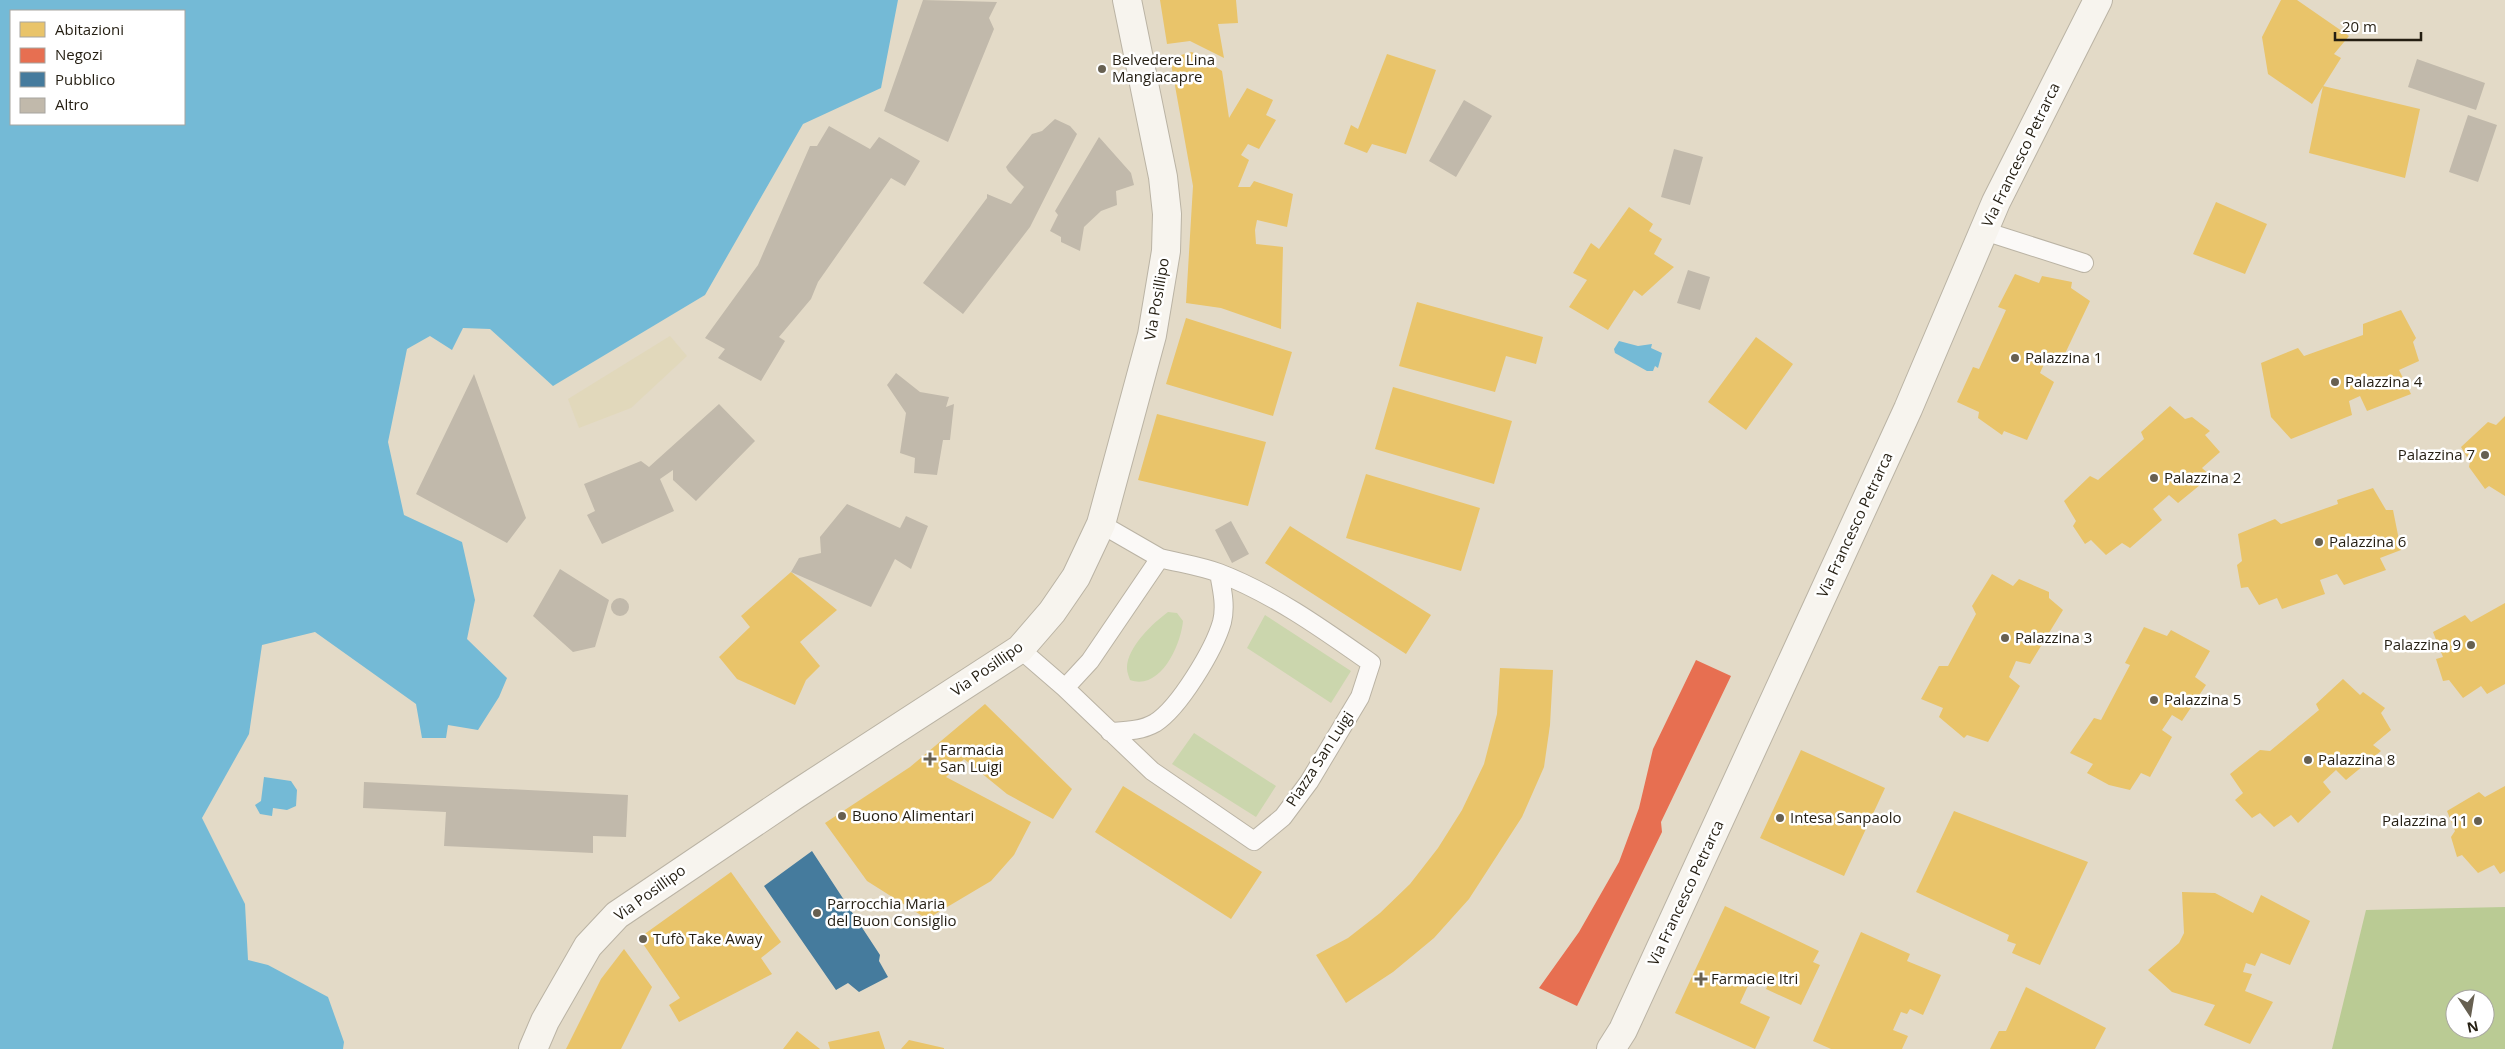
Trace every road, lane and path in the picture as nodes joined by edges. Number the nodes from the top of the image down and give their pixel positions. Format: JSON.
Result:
{"nodes":[{"id":1,"x":1127,"y":0,"type":"edge"},
{"id":2,"x":2098,"y":0,"type":"edge"},
{"id":3,"x":1984,"y":231,"type":"junction"},
{"id":4,"x":2084,"y":263,"type":"dead end"},
{"id":5,"x":1101,"y":524,"type":"junction"},
{"id":6,"x":1160,"y":558,"type":"junction"},
{"id":7,"x":1219,"y":573,"type":"junction"},
{"id":8,"x":1020,"y":649,"type":"junction"},
{"id":9,"x":1065,"y":688,"type":"junction"},
{"id":10,"x":1110,"y":732,"type":"junction"},
{"id":11,"x":533,"y":1049,"type":"edge"},
{"id":12,"x":1611,"y":1049,"type":"edge"}],
"edges":[{"from":1,"to":5,"type":"street","name":"Via Posillipo"},
{"from":2,"to":3,"type":"street","name":"Via Francesco Petrarca"},
{"from":3,"to":4,"type":"lane"},
{"from":3,"to":12,"type":"street","name":"Via Francesco Petrarca"},
{"from":5,"to":6,"type":"lane","name":"Piazza San Luigi"},
{"from":5,"to":8,"type":"street","name":"Via Posillipo"},
{"from":6,"to":7,"type":"lane","name":"Piazza San Luigi"},
{"from":6,"to":9,"type":"lane"},
{"from":7,"to":10,"type":"lane"},
{"from":7,"to":10,"type":"lane","name":"Piazza San Luigi"},
{"from":8,"to":9,"type":"lane","name":"Piazza San Luigi"},
{"from":8,"to":11,"type":"street","name":"Via Posillipo"},
{"from":9,"to":10,"type":"lane","name":"Piazza San Luigi"}]}
